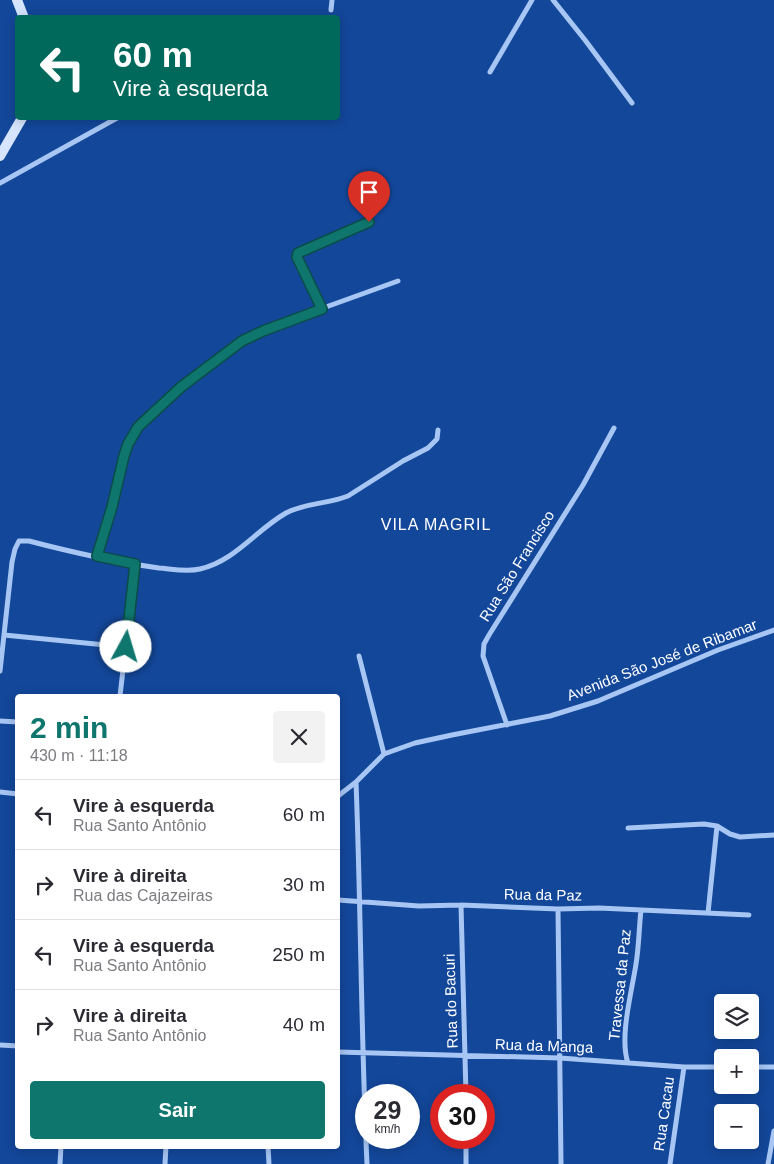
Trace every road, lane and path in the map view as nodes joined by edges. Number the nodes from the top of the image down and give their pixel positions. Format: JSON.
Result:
{"nodes":[{"id":1,"x":17,"y":0,"type":"edge"},
{"id":2,"x":332,"y":0,"type":"edge"},
{"id":3,"x":532,"y":0,"type":"edge"},
{"id":4,"x":553,"y":0,"type":"edge"},
{"id":5,"x":331,"y":10,"type":"dead end"},
{"id":6,"x":23,"y":15,"type":"edge"},
{"id":7,"x":490,"y":72,"type":"dead end"},
{"id":8,"x":632,"y":103,"type":"dead end"},
{"id":9,"x":21,"y":120,"type":"edge"},
{"id":10,"x":113,"y":120,"type":"edge"},
{"id":11,"x":0,"y":156,"type":"edge"},
{"id":12,"x":0,"y":183,"type":"edge"},
{"id":13,"x":369,"y":222,"type":"dead end"},
{"id":14,"x":398,"y":281,"type":"dead end"},
{"id":15,"x":322,"y":309,"type":"junction"},
{"id":16,"x":614,"y":428,"type":"dead end"},
{"id":17,"x":438,"y":430,"type":"dead end"},
{"id":18,"x":97,"y":556,"type":"junction"},
{"id":19,"x":135,"y":564,"type":"junction"},
{"id":20,"x":774,"y":630,"type":"edge"},
{"id":21,"x":4,"y":635,"type":"junction"},
{"id":22,"x":126,"y":647,"type":"junction"},
{"id":23,"x":359,"y":656,"type":"dead end"},
{"id":24,"x":0,"y":671,"type":"edge"},
{"id":25,"x":120,"y":694,"type":"edge"},
{"id":26,"x":0,"y":721,"type":"edge"},
{"id":27,"x":15,"y":722,"type":"edge"},
{"id":28,"x":507,"y":724,"type":"junction"},
{"id":29,"x":384,"y":754,"type":"junction"},
{"id":30,"x":356,"y":782,"type":"junction"},
{"id":31,"x":0,"y":792,"type":"edge"},
{"id":32,"x":15,"y":794,"type":"edge"},
{"id":33,"x":340,"y":794,"type":"edge"},
{"id":34,"x":717,"y":826,"type":"junction"},
{"id":35,"x":628,"y":828,"type":"dead end"},
{"id":36,"x":774,"y":835,"type":"edge"},
{"id":37,"x":340,"y":900,"type":"edge"},
{"id":38,"x":361,"y":901,"type":"junction"},
{"id":39,"x":461,"y":905,"type":"junction"},
{"id":40,"x":558,"y":909,"type":"junction"},
{"id":41,"x":641,"y":910,"type":"junction"},
{"id":42,"x":708,"y":913,"type":"junction"},
{"id":43,"x":749,"y":916,"type":"dead end"},
{"id":44,"x":0,"y":1045,"type":"edge"},
{"id":45,"x":15,"y":1046,"type":"edge"},
{"id":46,"x":340,"y":1052,"type":"edge"},
{"id":47,"x":363,"y":1053,"type":"junction"},
{"id":48,"x":466,"y":1055,"type":"junction"},
{"id":49,"x":560,"y":1058,"type":"junction"},
{"id":50,"x":628,"y":1063,"type":"junction"},
{"id":51,"x":684,"y":1067,"type":"junction"},
{"id":52,"x":714,"y":1067,"type":"edge"},
{"id":53,"x":759,"y":1067,"type":"edge"},
{"id":54,"x":774,"y":1067,"type":"edge"},
{"id":55,"x":466,"y":1084,"type":"edge"},
{"id":56,"x":774,"y":1131,"type":"edge"},
{"id":57,"x":61,"y":1149,"type":"edge"},
{"id":58,"x":166,"y":1149,"type":"edge"},
{"id":59,"x":268,"y":1149,"type":"edge"},
{"id":60,"x":466,"y":1149,"type":"edge"},
{"id":61,"x":60,"y":1164,"type":"edge"},
{"id":62,"x":165,"y":1164,"type":"edge"},
{"id":63,"x":269,"y":1164,"type":"edge"},
{"id":64,"x":367,"y":1164,"type":"edge"},
{"id":65,"x":466,"y":1164,"type":"edge"},
{"id":66,"x":561,"y":1164,"type":"edge"},
{"id":67,"x":670,"y":1164,"type":"edge"},
{"id":68,"x":768,"y":1164,"type":"edge"}],
"edges":[{"from":1,"to":6,"type":"main road"},
{"from":2,"to":5,"type":"street"},
{"from":3,"to":7,"type":"street"},
{"from":4,"to":8,"type":"street"},
{"from":9,"to":11,"type":"main road"},
{"from":10,"to":12,"type":"street"},
{"from":13,"to":15,"type":"street"},
{"from":14,"to":15,"type":"street"},
{"from":15,"to":18,"type":"street"},
{"from":16,"to":28,"type":"street","name":"Rua São Francisco"},
{"from":17,"to":19,"type":"street"},
{"from":18,"to":19,"type":"street"},
{"from":18,"to":21,"type":"street"},
{"from":19,"to":22,"type":"street"},
{"from":20,"to":28,"type":"street","name":"Avenida São José de Ribamar"},
{"from":21,"to":22,"type":"street"},
{"from":21,"to":24,"type":"street"},
{"from":22,"to":25,"type":"street"},
{"from":23,"to":29,"type":"street"},
{"from":26,"to":27,"type":"street"},
{"from":28,"to":29,"type":"street","name":"Avenida São José de Ribamar"},
{"from":29,"to":30,"type":"street","name":"Avenida São José de Ribamar"},
{"from":30,"to":33,"type":"street","name":"Avenida São José de Ribamar"},
{"from":30,"to":38,"type":"street"},
{"from":31,"to":32,"type":"street"},
{"from":34,"to":35,"type":"street"},
{"from":34,"to":36,"type":"street"},
{"from":34,"to":42,"type":"street"},
{"from":37,"to":38,"type":"street","name":"Rua da Paz"},
{"from":38,"to":39,"type":"street","name":"Rua da Paz"},
{"from":38,"to":47,"type":"street"},
{"from":39,"to":40,"type":"street","name":"Rua da Paz"},
{"from":39,"to":48,"type":"street","name":"Rua do Bacuri"},
{"from":40,"to":41,"type":"street","name":"Rua da Paz"},
{"from":40,"to":49,"type":"street"},
{"from":41,"to":42,"type":"street","name":"Rua da Paz"},
{"from":41,"to":50,"type":"street","name":"Travessa da Paz"},
{"from":42,"to":43,"type":"street","name":"Rua da Paz"},
{"from":44,"to":45,"type":"street"},
{"from":46,"to":47,"type":"street","name":"Rua da Manga"},
{"from":47,"to":48,"type":"street","name":"Rua da Manga"},
{"from":47,"to":64,"type":"street"},
{"from":48,"to":49,"type":"street","name":"Rua da Manga"},
{"from":48,"to":55,"type":"street","name":"Rua do Bacuri"},
{"from":49,"to":50,"type":"street","name":"Rua da Manga"},
{"from":49,"to":66,"type":"street"},
{"from":50,"to":51,"type":"street","name":"Rua da Manga"},
{"from":51,"to":52,"type":"street","name":"Rua da Manga"},
{"from":51,"to":67,"type":"street","name":"Rua Cacau"},
{"from":53,"to":54,"type":"street"},
{"from":56,"to":68,"type":"street"},
{"from":57,"to":61,"type":"street"},
{"from":58,"to":62,"type":"street"},
{"from":59,"to":63,"type":"street"},
{"from":60,"to":65,"type":"street"}]}
